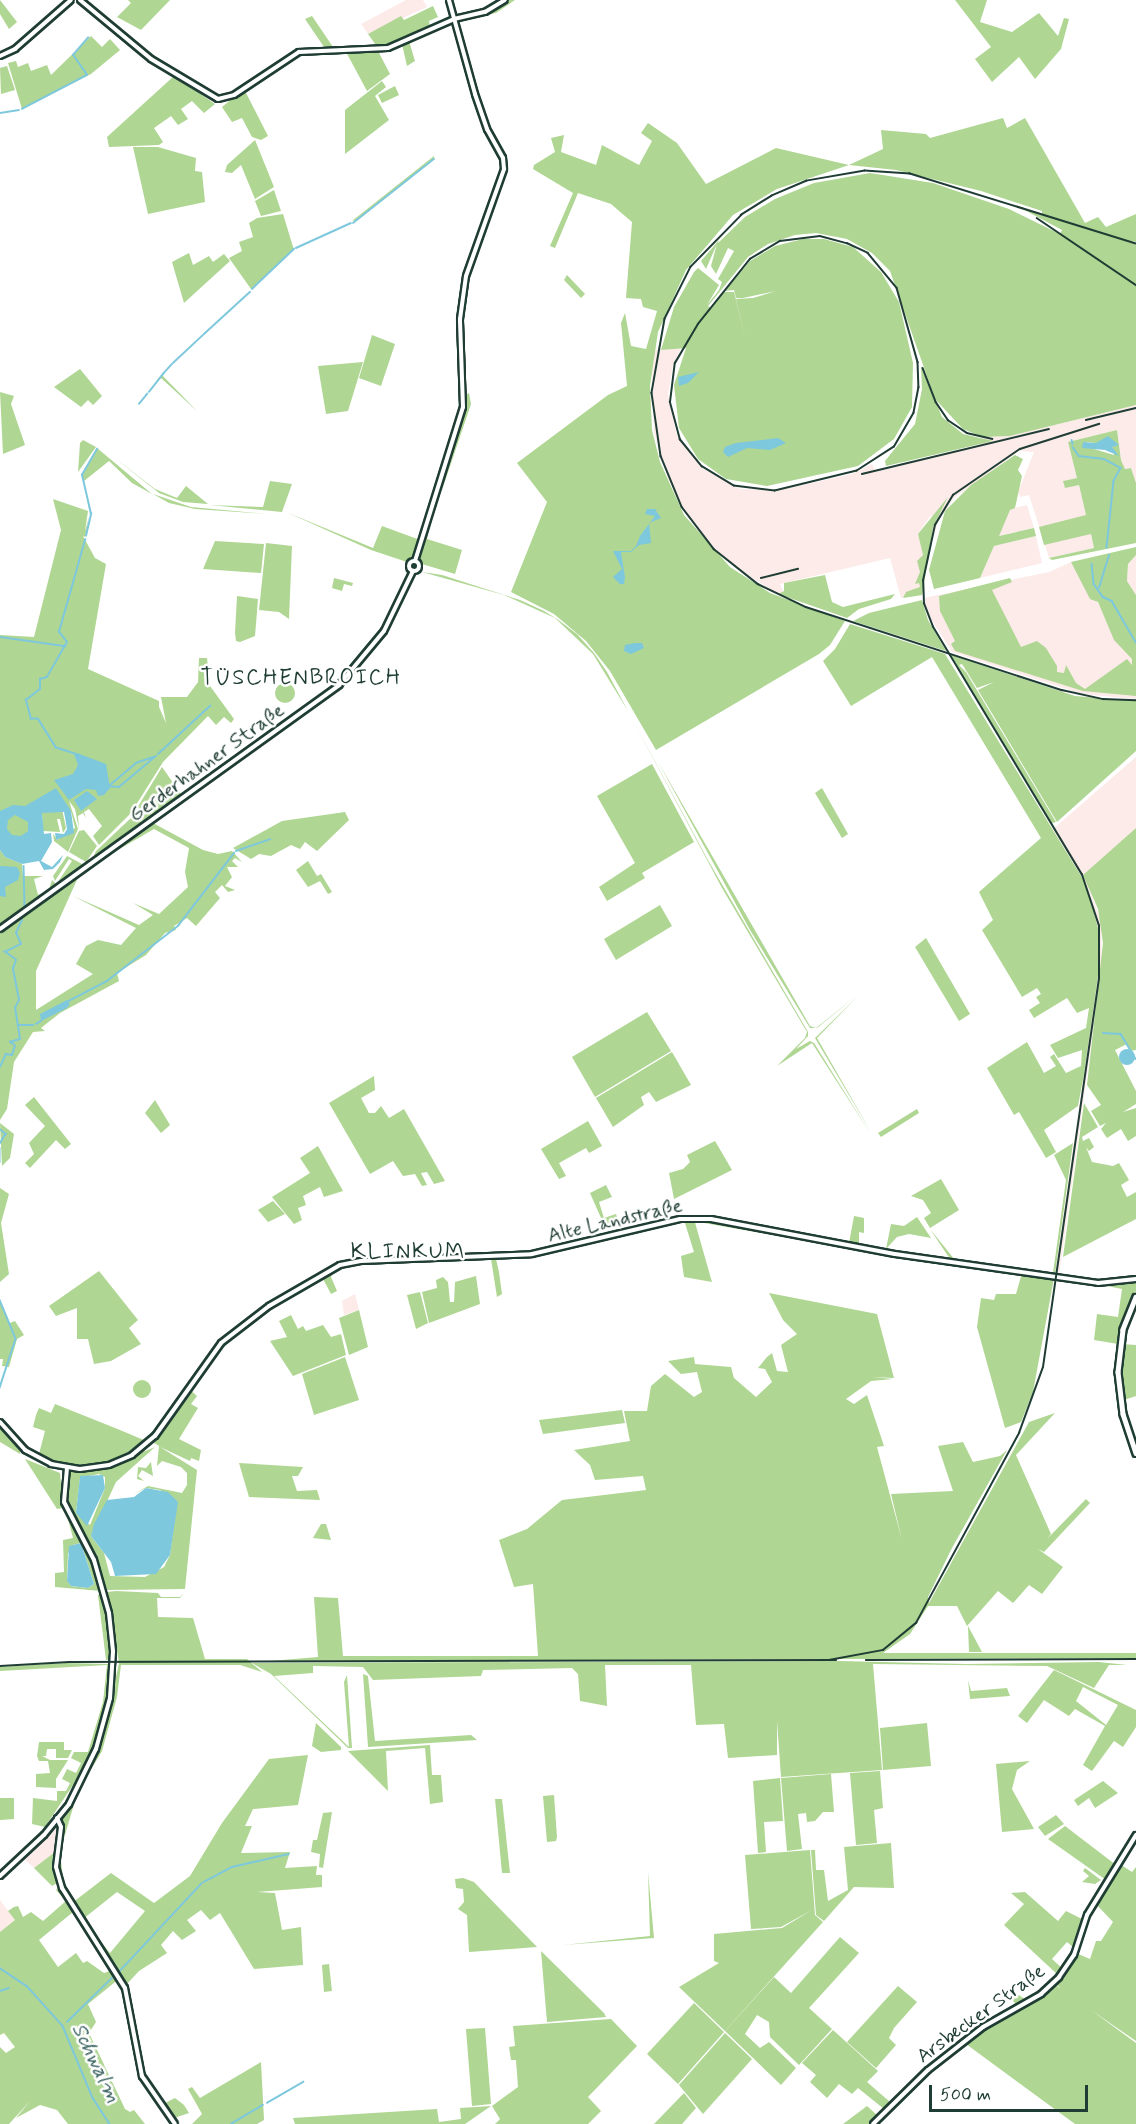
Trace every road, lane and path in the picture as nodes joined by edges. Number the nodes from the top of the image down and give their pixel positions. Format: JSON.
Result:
{"nodes":[{"id":1,"x":71,"y":0,"type":"edge"},
{"id":2,"x":80,"y":0,"type":"edge"},
{"id":3,"x":449,"y":0,"type":"edge"},
{"id":4,"x":505,"y":0,"type":"edge"},
{"id":5,"x":455,"y":19,"type":"junction"},
{"id":6,"x":0,"y":56,"type":"edge"},
{"id":7,"x":416,"y":561,"type":"junction"},
{"id":8,"x":412,"y":571,"type":"junction"},
{"id":9,"x":0,"y":929,"type":"edge"},
{"id":10,"x":1136,"y":1280,"type":"edge"},
{"id":11,"x":1135,"y":1298,"type":"edge"},
{"id":12,"x":0,"y":1422,"type":"edge"},
{"id":13,"x":1136,"y":1453,"type":"edge"},
{"id":14,"x":51,"y":1464,"type":"junction"},
{"id":15,"x":68,"y":1468,"type":"junction"},
{"id":16,"x":63,"y":1474,"type":"junction"},
{"id":17,"x":63,"y":1482,"type":"junction"},
{"id":18,"x":56,"y":1820,"type":"junction"},
{"id":19,"x":1136,"y":1835,"type":"edge"},
{"id":20,"x":0,"y":1875,"type":"edge"},
{"id":21,"x":175,"y":2124,"type":"edge"},
{"id":22,"x":873,"y":2124,"type":"edge"}],
"edges":[{"from":1,"to":6,"type":"main road"},
{"from":2,"to":5,"type":"main road"},
{"from":3,"to":5,"type":"main road"},
{"from":4,"to":5,"type":"main road"},
{"from":5,"to":7,"type":"main road"},
{"from":7,"to":8,"type":"main road"},
{"from":7,"to":8,"type":"main road"},
{"from":8,"to":9,"type":"main road","name":"Gerderhahner Straße"},
{"from":10,"to":15,"type":"main road","name":"Alte Landstraße"},
{"from":11,"to":13,"type":"main road"},
{"from":12,"to":14,"type":"main road"},
{"from":14,"to":15,"type":"main road","name":"Alte Landstraße"},
{"from":14,"to":16,"type":"main road"},
{"from":15,"to":16,"type":"main road"},
{"from":15,"to":17,"type":"main road"},
{"from":16,"to":17,"type":"main road"},
{"from":17,"to":18,"type":"main road"},
{"from":18,"to":20,"type":"main road"},
{"from":18,"to":21,"type":"main road"},
{"from":19,"to":22,"type":"main road","name":"Arsbecker Straße"}]}
